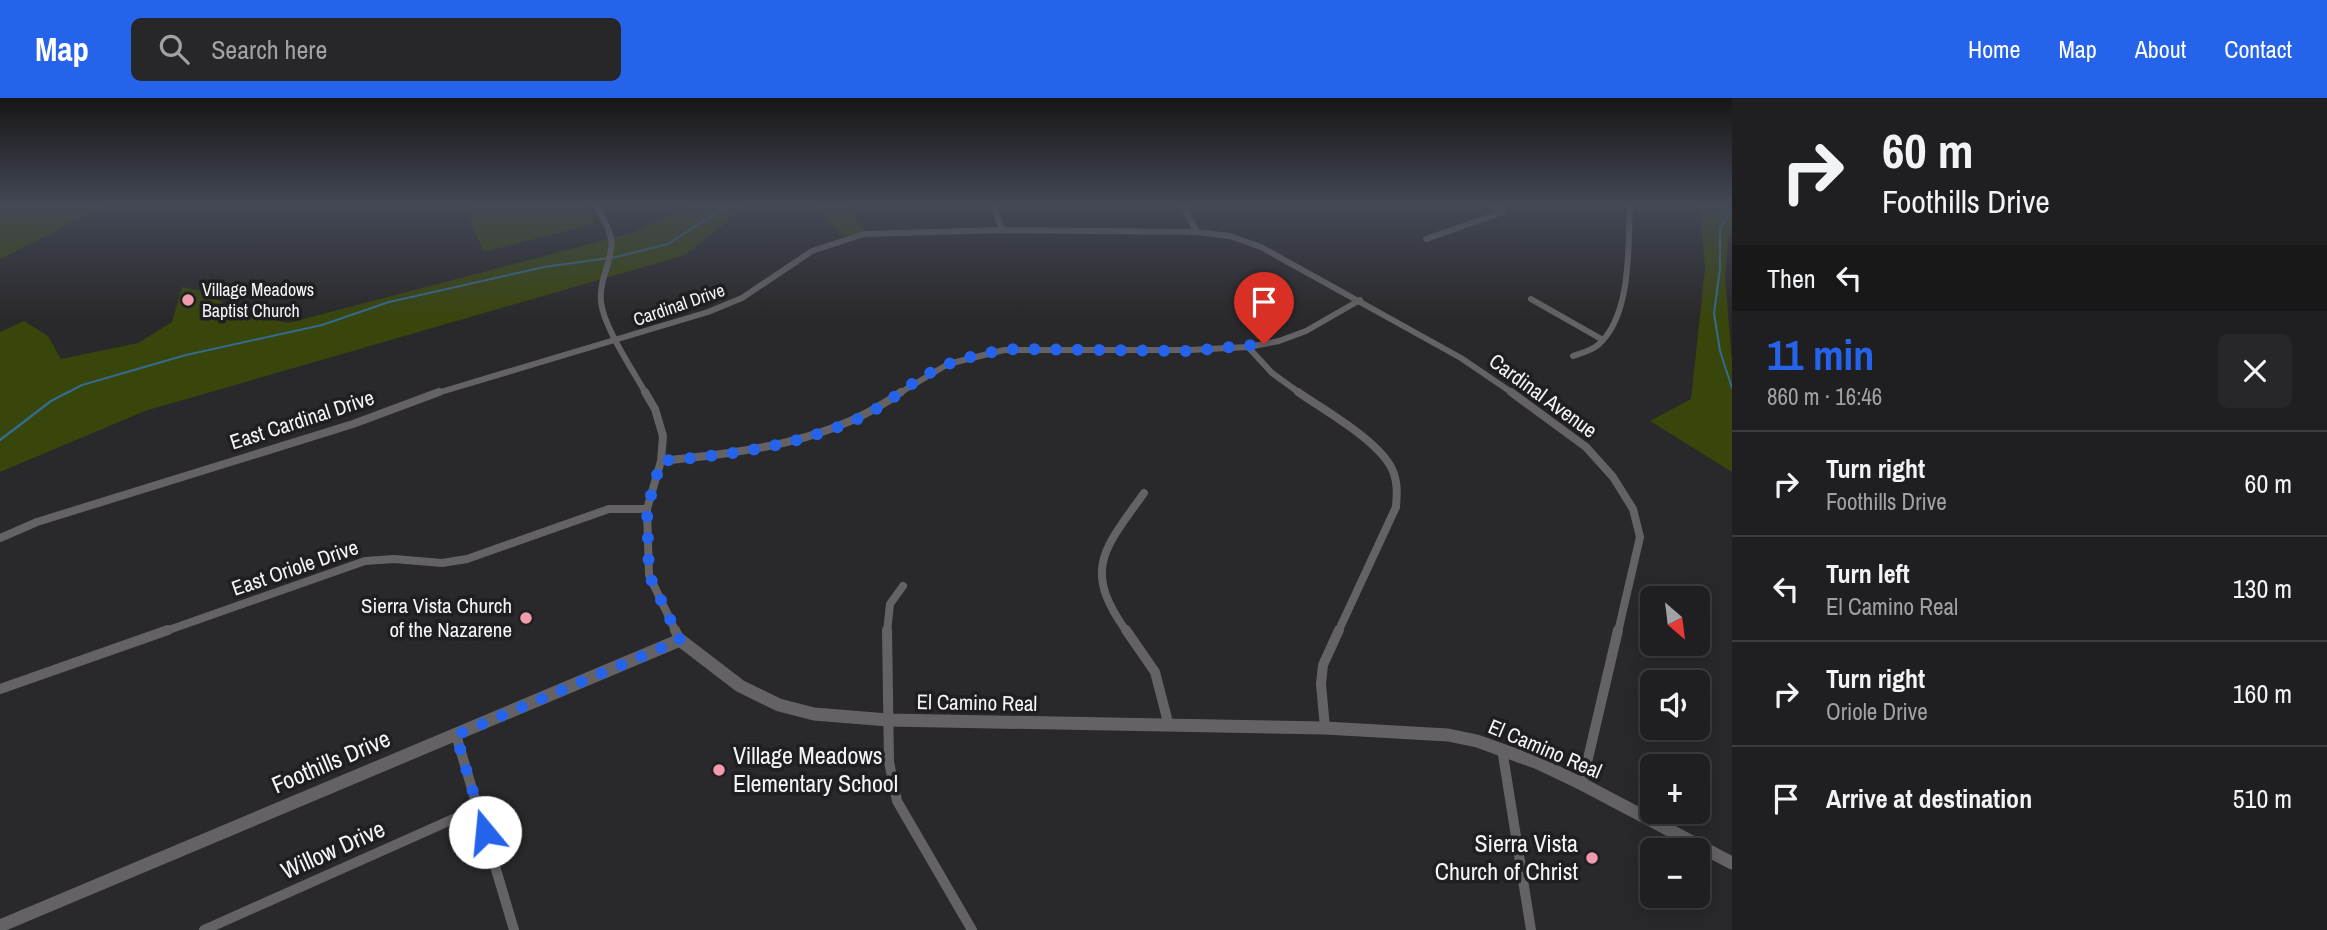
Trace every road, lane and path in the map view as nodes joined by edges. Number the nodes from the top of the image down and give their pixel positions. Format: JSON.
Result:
{"nodes":[{"id":1,"x":610,"y":243,"type":"edge"},
{"id":2,"x":835,"y":243,"type":"edge"},
{"id":3,"x":1249,"y":243,"type":"edge"},
{"id":4,"x":1629,"y":243,"type":"edge"},
{"id":5,"x":1531,"y":299,"type":"dead end"},
{"id":6,"x":1360,"y":300,"type":"junction"},
{"id":7,"x":1603,"y":340,"type":"junction"},
{"id":8,"x":616,"y":341,"type":"junction"},
{"id":9,"x":1248,"y":347,"type":"junction"},
{"id":10,"x":1573,"y":356,"type":"dead end"},
{"id":11,"x":661,"y":461,"type":"junction"},
{"id":12,"x":1144,"y":493,"type":"dead end"},
{"id":13,"x":647,"y":509,"type":"junction"},
{"id":14,"x":0,"y":538,"type":"edge"},
{"id":15,"x":904,"y":586,"type":"dead end"},
{"id":16,"x":680,"y":640,"type":"junction"},
{"id":17,"x":0,"y":689,"type":"edge"},
{"id":18,"x":888,"y":720,"type":"junction"},
{"id":19,"x":1169,"y":726,"type":"junction"},
{"id":20,"x":1325,"y":728,"type":"junction"},
{"id":21,"x":456,"y":735,"type":"junction"},
{"id":22,"x":1502,"y":749,"type":"junction"},
{"id":23,"x":1582,"y":784,"type":"junction"},
{"id":24,"x":478,"y":808,"type":"junction"},
{"id":25,"x":1732,"y":863,"type":"edge"},
{"id":26,"x":0,"y":926,"type":"edge"},
{"id":27,"x":204,"y":930,"type":"edge"},
{"id":28,"x":514,"y":930,"type":"edge"},
{"id":29,"x":972,"y":930,"type":"edge"},
{"id":30,"x":1531,"y":930,"type":"edge"}],
"edges":[{"from":1,"to":8,"type":"street","name":"El Camino Real"},
{"from":2,"to":8,"type":"street","name":"Cardinal Drive"},
{"from":3,"to":6,"type":"street","name":"Cardinal Avenue"},
{"from":4,"to":7,"type":"street"},
{"from":5,"to":7,"type":"street"},
{"from":6,"to":9,"type":"street"},
{"from":6,"to":23,"type":"street","name":"Cardinal Avenue"},
{"from":7,"to":10,"type":"street"},
{"from":8,"to":11,"type":"street","name":"El Camino Real"},
{"from":8,"to":14,"type":"street","name":"East Cardinal Drive"},
{"from":9,"to":11,"type":"street"},
{"from":9,"to":20,"type":"street"},
{"from":11,"to":13,"type":"street","name":"El Camino Real"},
{"from":12,"to":19,"type":"street"},
{"from":13,"to":16,"type":"street","name":"El Camino Real"},
{"from":13,"to":17,"type":"street","name":"East Oriole Drive"},
{"from":15,"to":18,"type":"street"},
{"from":16,"to":18,"type":"street","name":"El Camino Real"},
{"from":16,"to":21,"type":"street","name":"Foothills Drive"},
{"from":18,"to":19,"type":"street","name":"El Camino Real"},
{"from":18,"to":29,"type":"street"},
{"from":19,"to":20,"type":"street","name":"El Camino Real"},
{"from":20,"to":22,"type":"street","name":"El Camino Real"},
{"from":21,"to":24,"type":"street"},
{"from":21,"to":26,"type":"street","name":"Foothills Drive"},
{"from":22,"to":23,"type":"street","name":"El Camino Real"},
{"from":22,"to":30,"type":"street"},
{"from":23,"to":25,"type":"street","name":"El Camino Real"},
{"from":24,"to":27,"type":"street","name":"Willow Drive"},
{"from":24,"to":28,"type":"street"}]}
